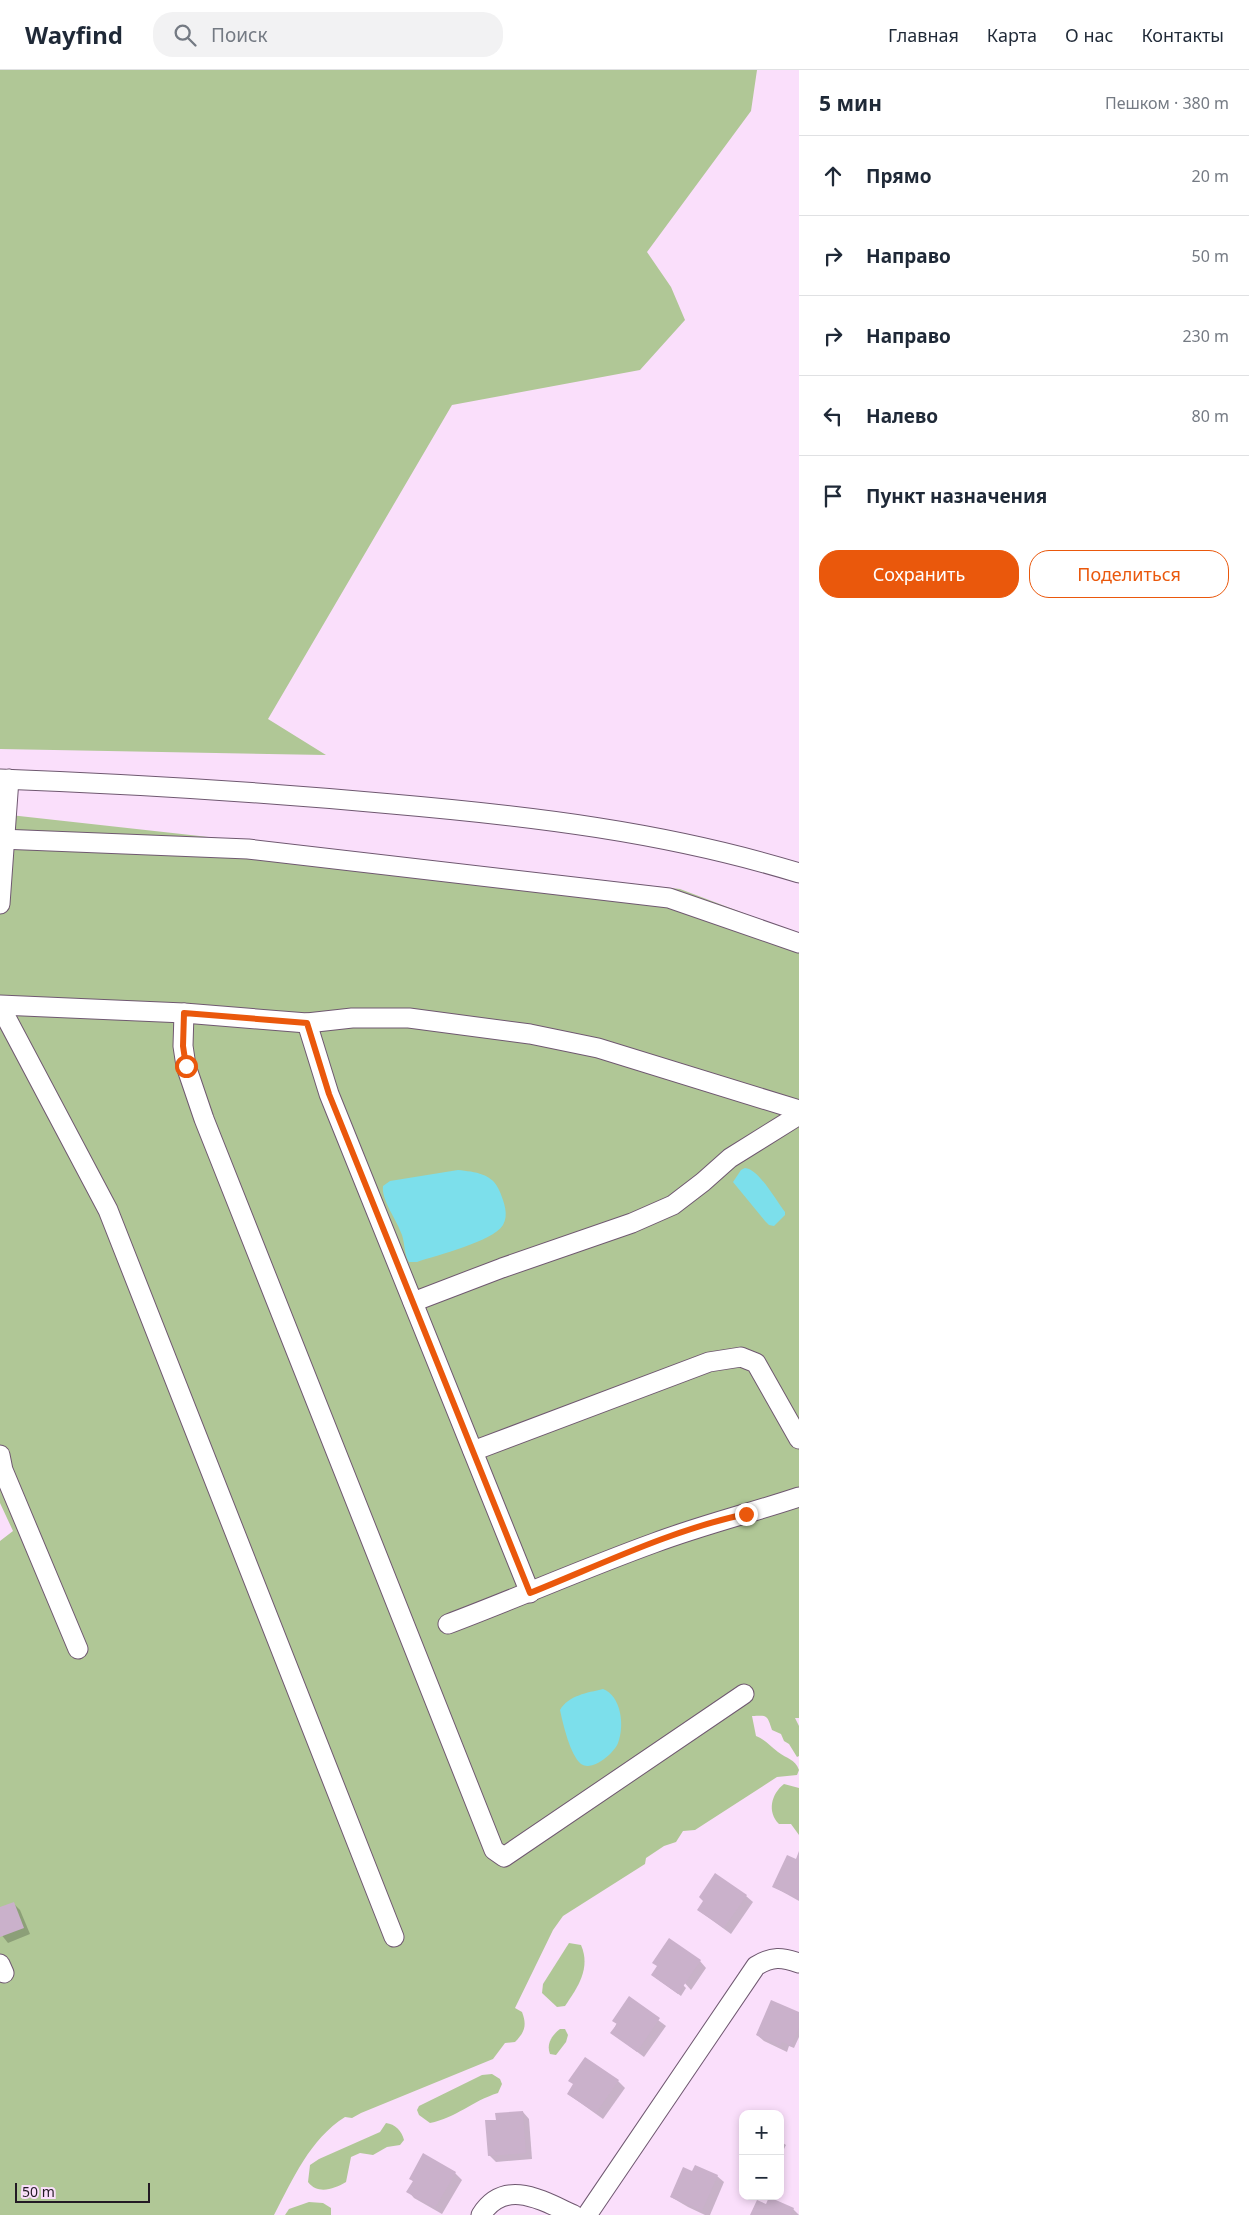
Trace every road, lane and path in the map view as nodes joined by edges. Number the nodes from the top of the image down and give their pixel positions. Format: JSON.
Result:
{"nodes":[{"id":1,"x":5,"y":779,"type":"edge"},
{"id":2,"x":2,"y":839,"type":"edge"},
{"id":3,"x":799,"y":873,"type":"edge"},
{"id":4,"x":0,"y":904,"type":"edge"},
{"id":5,"x":799,"y":943,"type":"edge"},
{"id":6,"x":0,"y":1006,"type":"edge"},
{"id":7,"x":184,"y":1013,"type":"junction"},
{"id":8,"x":307,"y":1023,"type":"junction"},
{"id":9,"x":799,"y":1110,"type":"edge"},
{"id":10,"x":799,"y":1115,"type":"edge"},
{"id":11,"x":413,"y":1302,"type":"junction"},
{"id":12,"x":799,"y":1439,"type":"edge"},
{"id":13,"x":473,"y":1451,"type":"junction"},
{"id":14,"x":0,"y":1455,"type":"edge"},
{"id":15,"x":799,"y":1497,"type":"edge"},
{"id":16,"x":530,"y":1593,"type":"junction"},
{"id":17,"x":448,"y":1624,"type":"dead end"},
{"id":18,"x":78,"y":1649,"type":"dead end"},
{"id":19,"x":744,"y":1694,"type":"dead end"},
{"id":20,"x":394,"y":1937,"type":"dead end"},
{"id":21,"x":799,"y":1963,"type":"edge"},
{"id":22,"x":481,"y":2215,"type":"edge"},
{"id":23,"x":585,"y":2215,"type":"edge"}],
"edges":[{"from":1,"to":2,"type":"street"},
{"from":1,"to":3,"type":"street"},
{"from":2,"to":4,"type":"street"},
{"from":2,"to":5,"type":"street"},
{"from":6,"to":7,"type":"street"},
{"from":6,"to":20,"type":"street"},
{"from":7,"to":8,"type":"street"},
{"from":7,"to":19,"type":"street"},
{"from":8,"to":9,"type":"street"},
{"from":8,"to":11,"type":"street"},
{"from":10,"to":11,"type":"street"},
{"from":11,"to":13,"type":"street"},
{"from":12,"to":13,"type":"street"},
{"from":13,"to":16,"type":"street"},
{"from":14,"to":18,"type":"street"},
{"from":15,"to":16,"type":"street"},
{"from":16,"to":17,"type":"street"},
{"from":21,"to":23,"type":"street"},
{"from":22,"to":23,"type":"street"}]}
